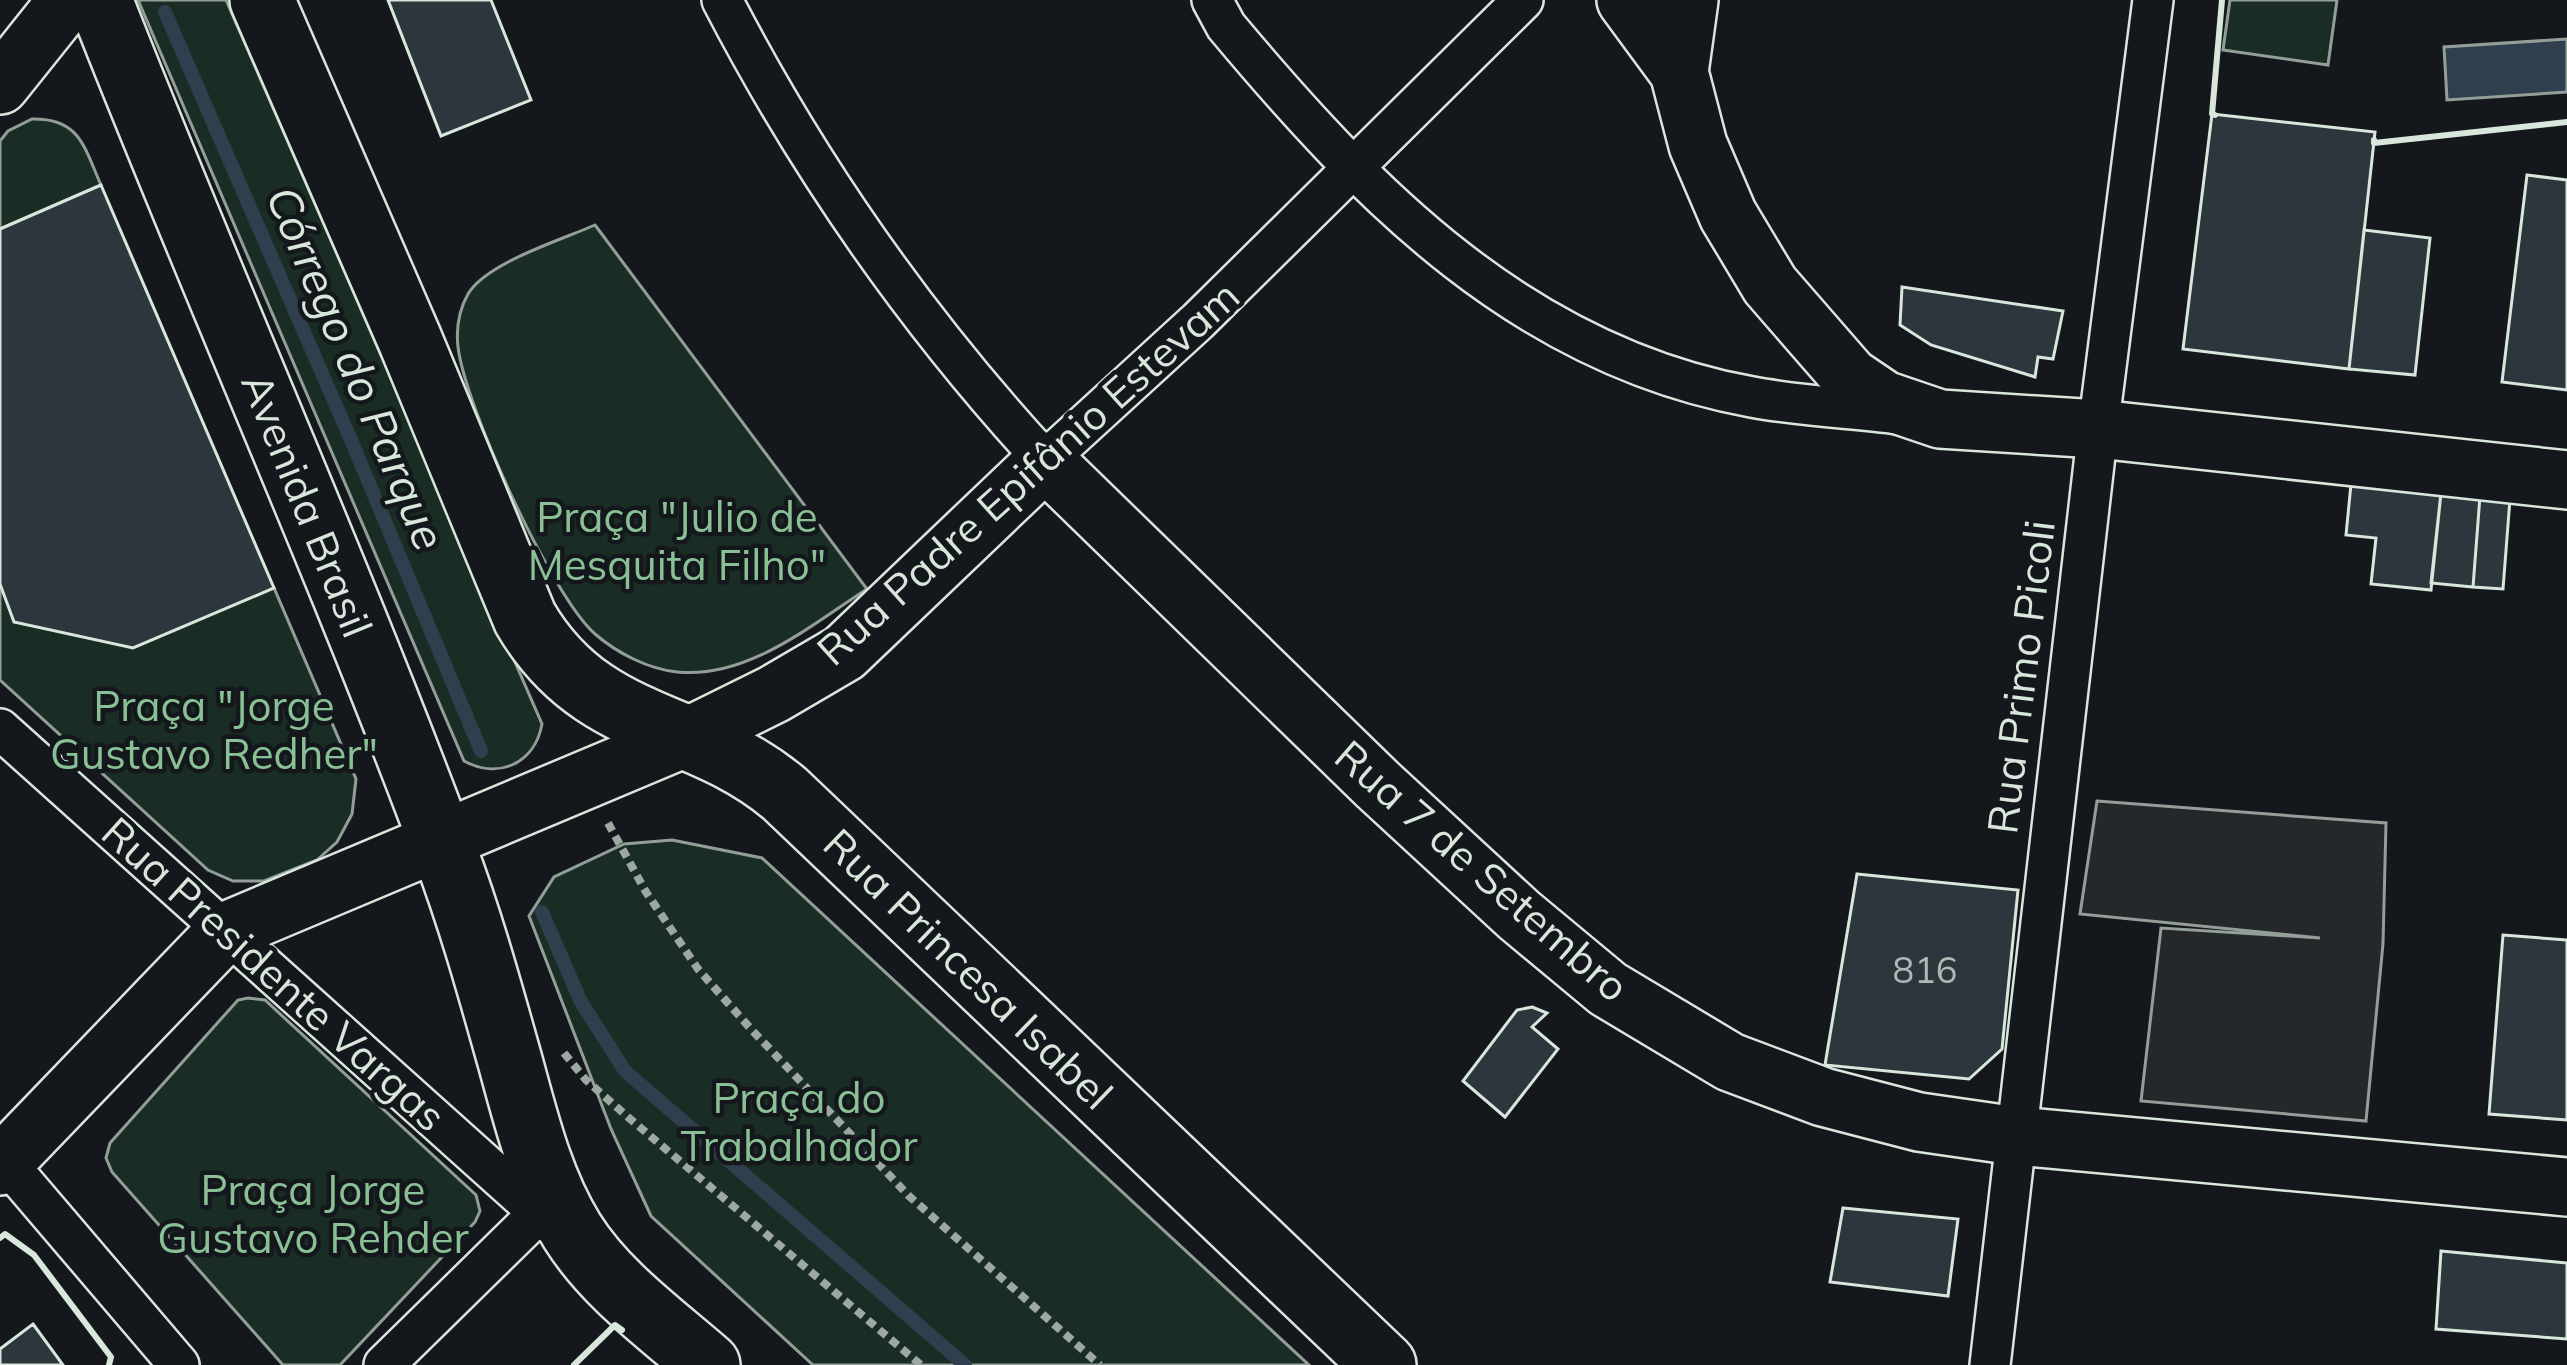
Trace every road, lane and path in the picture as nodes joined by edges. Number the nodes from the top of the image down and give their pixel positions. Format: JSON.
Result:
{"nodes":[{"id":1,"x":68,"y":0,"type":"edge"},
{"id":2,"x":100,"y":0,"type":"edge"},
{"id":3,"x":262,"y":0,"type":"edge"},
{"id":4,"x":722,"y":0,"type":"edge"},
{"id":5,"x":1212,"y":0,"type":"edge"},
{"id":6,"x":1523,"y":0,"type":"edge"},
{"id":7,"x":1626,"y":0,"type":"edge"},
{"id":8,"x":1689,"y":0,"type":"edge"},
{"id":9,"x":2153,"y":0,"type":"edge"},
{"id":10,"x":1679,"y":72,"type":"junction"},
{"id":11,"x":0,"y":85,"type":"edge"},
{"id":12,"x":1352,"y":170,"type":"junction"},
{"id":13,"x":1940,"y":419,"type":"junction"},
{"id":14,"x":2098,"y":430,"type":"junction"},
{"id":15,"x":1046,"y":461,"type":"junction"},
{"id":16,"x":2567,"y":480,"type":"edge"},
{"id":17,"x":0,"y":729,"type":"edge"},
{"id":18,"x":685,"y":738,"type":"junction"},
{"id":19,"x":556,"y":792,"type":"junction"},
{"id":20,"x":440,"y":839,"type":"junction"},
{"id":21,"x":226,"y":931,"type":"junction"},
{"id":22,"x":563,"y":1052,"type":"dead end"},
{"id":23,"x":2016,"y":1136,"type":"junction"},
{"id":24,"x":2,"y":1164,"type":"edge"},
{"id":25,"x":2567,"y":1187,"type":"edge"},
{"id":26,"x":540,"y":1212,"type":"junction"},
{"id":27,"x":609,"y":1277,"type":"junction"},
{"id":28,"x":179,"y":1365,"type":"edge"},
{"id":29,"x":384,"y":1365,"type":"edge"},
{"id":30,"x":708,"y":1365,"type":"edge"},
{"id":31,"x":920,"y":1365,"type":"edge"},
{"id":32,"x":1100,"y":1365,"type":"edge"},
{"id":33,"x":1384,"y":1365,"type":"edge"},
{"id":34,"x":1990,"y":1365,"type":"edge"}],
"edges":[{"from":1,"to":11,"type":"street"},
{"from":2,"to":20,"type":"main road","name":"Avenida Brasil"},
{"from":3,"to":18,"type":"main road","name":"Rua Princesa Isabel"},
{"from":4,"to":15,"type":"street","name":"Rua 7 de Setembro"},
{"from":5,"to":12,"type":"street"},
{"from":6,"to":12,"type":"street","name":"Rua Padre Epifânio Estevam"},
{"from":7,"to":10,"type":"street"},
{"from":8,"to":10,"type":"street"},
{"from":9,"to":14,"type":"street","name":"Rua Primo Picoli"},
{"from":10,"to":13,"type":"street"},
{"from":12,"to":13,"type":"street"},
{"from":12,"to":15,"type":"street","name":"Rua Padre Epifânio Estevam"},
{"from":13,"to":14,"type":"street"},
{"from":14,"to":16,"type":"street"},
{"from":14,"to":23,"type":"street","name":"Rua Primo Picoli"},
{"from":15,"to":18,"type":"street","name":"Rua Padre Epifânio Estevam"},
{"from":15,"to":23,"type":"street","name":"Rua 7 de Setembro"},
{"from":17,"to":21,"type":"street","name":"Rua Presidente Vargas"},
{"from":18,"to":19,"type":"street","name":"Rua Padre Epifânio Estevam"},
{"from":18,"to":33,"type":"main road","name":"Rua Princesa Isabel"},
{"from":19,"to":20,"type":"street","name":"Rua Padre Epifânio Estevam"},
{"from":19,"to":32,"type":"path"},
{"from":20,"to":21,"type":"street","name":"Rua Padre Epifânio Estevam"},
{"from":20,"to":27,"type":"main road","name":"Avenida Brasil"},
{"from":21,"to":24,"type":"street","name":"Rua Padre Epifânio Estevam"},
{"from":21,"to":26,"type":"street","name":"Rua Presidente Vargas"},
{"from":22,"to":31,"type":"path"},
{"from":23,"to":25,"type":"street","name":"Rua 7 de Setembro"},
{"from":23,"to":34,"type":"street","name":"Rua Primo Picoli"},
{"from":24,"to":28,"type":"street"},
{"from":26,"to":27,"type":"street","name":"Rua Presidente Vargas"},
{"from":26,"to":29,"type":"street"},
{"from":27,"to":30,"type":"main road","name":"Rua Presidente Vargas"}]}
